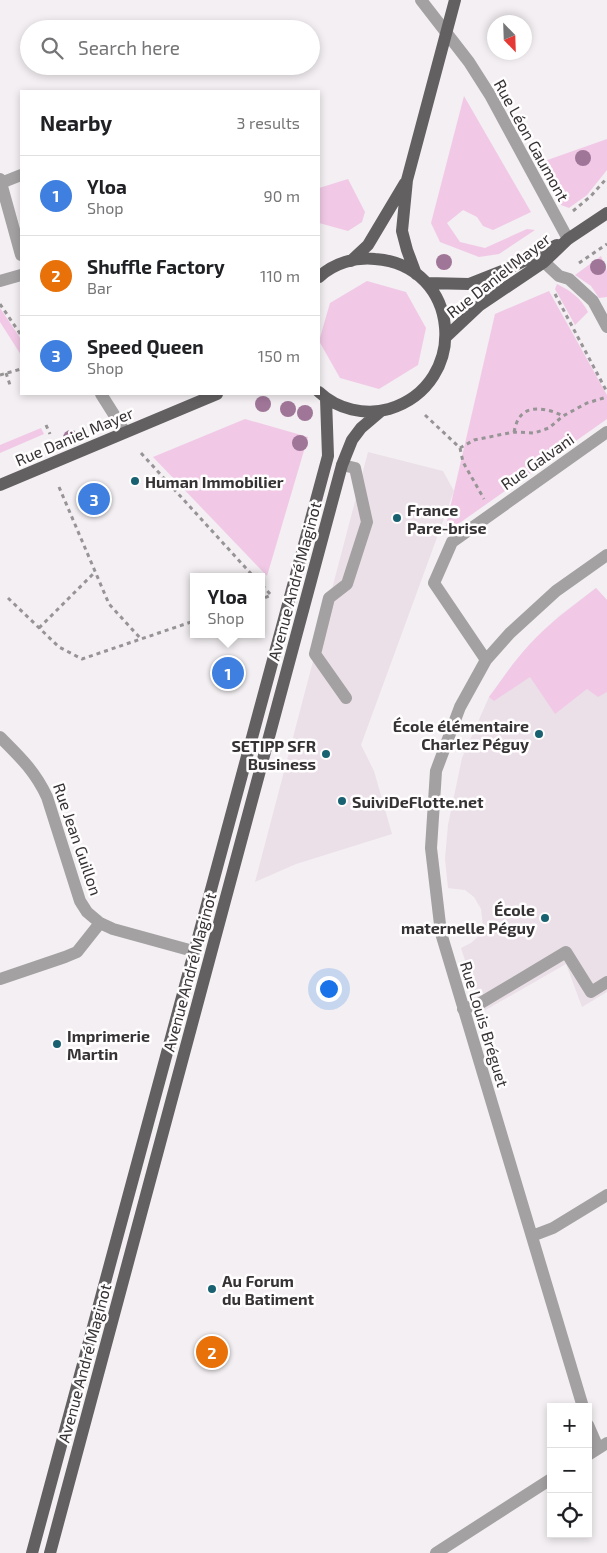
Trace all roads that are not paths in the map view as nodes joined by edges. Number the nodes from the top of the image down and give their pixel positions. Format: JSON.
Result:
{"nodes":[{"id":1,"x":421,"y":0,"type":"edge"},
{"id":2,"x":455,"y":0,"type":"edge"},
{"id":3,"x":446,"y":33,"type":"junction"},
{"id":4,"x":20,"y":175,"type":"edge"},
{"id":5,"x":407,"y":180,"type":"junction"},
{"id":6,"x":1,"y":181,"type":"edge"},
{"id":7,"x":607,"y":213,"type":"edge"},
{"id":8,"x":568,"y":240,"type":"junction"},
{"id":9,"x":20,"y":251,"type":"edge"},
{"id":10,"x":351,"y":261,"type":"junction"},
{"id":11,"x":544,"y":262,"type":"junction"},
{"id":12,"x":416,"y":274,"type":"junction"},
{"id":13,"x":20,"y":275,"type":"edge"},
{"id":14,"x":320,"y":276,"type":"edge"},
{"id":15,"x":0,"y":281,"type":"edge"},
{"id":16,"x":427,"y":283,"type":"junction"},
{"id":17,"x":607,"y":327,"type":"edge"},
{"id":18,"x":447,"y":336,"type":"junction"},
{"id":19,"x":102,"y":395,"type":"edge"},
{"id":20,"x":215,"y":395,"type":"edge"},
{"id":21,"x":322,"y":395,"type":"edge"},
{"id":22,"x":381,"y":411,"type":"junction"},
{"id":23,"x":125,"y":432,"type":"junction"},
{"id":24,"x":607,"y":432,"type":"edge"},
{"id":25,"x":342,"y":465,"type":"junction"},
{"id":26,"x":0,"y":485,"type":"edge"},
{"id":27,"x":607,"y":555,"type":"edge"},
{"id":28,"x":486,"y":660,"type":"junction"},
{"id":29,"x":346,"y":698,"type":"dead end"},
{"id":30,"x":0,"y":737,"type":"edge"},
{"id":31,"x":100,"y":923,"type":"junction"},
{"id":32,"x":193,"y":951,"type":"junction"},
{"id":33,"x":0,"y":979,"type":"edge"},
{"id":34,"x":607,"y":982,"type":"edge"},
{"id":35,"x":463,"y":1009,"type":"junction"},
{"id":36,"x":607,"y":1195,"type":"edge"},
{"id":37,"x":532,"y":1236,"type":"junction"},
{"id":38,"x":582,"y":1403,"type":"edge"},
{"id":39,"x":592,"y":1435,"type":"edge"},
{"id":40,"x":598,"y":1449,"type":"edge"},
{"id":41,"x":547,"y":1482,"type":"edge"},
{"id":42,"x":32,"y":1553,"type":"edge"},
{"id":43,"x":50,"y":1553,"type":"edge"},
{"id":44,"x":436,"y":1553,"type":"edge"}],
"edges":[{"from":1,"to":3,"type":"street","name":"Rue Léon Gaumont"},
{"from":2,"to":3,"type":"main road"},
{"from":3,"to":5,"type":"main road"},
{"from":3,"to":8,"type":"street","name":"Rue Léon Gaumont"},
{"from":4,"to":6,"type":"street"},
{"from":5,"to":10,"type":"main road"},
{"from":5,"to":12,"type":"main road"},
{"from":6,"to":9,"type":"street"},
{"from":7,"to":8,"type":"main road","name":"Rue Daniel Mayer"},
{"from":8,"to":11,"type":"main road","name":"Rue Daniel Mayer"},
{"from":8,"to":16,"type":"main road","name":"Rue Daniel Mayer"},
{"from":10,"to":12,"type":"main road"},
{"from":10,"to":14,"type":"main road"},
{"from":11,"to":17,"type":"street"},
{"from":11,"to":18,"type":"main road","name":"Rue Daniel Mayer"},
{"from":12,"to":16,"type":"main road"},
{"from":13,"to":15,"type":"street"},
{"from":16,"to":18,"type":"main road"},
{"from":18,"to":22,"type":"main road"},
{"from":19,"to":23,"type":"street"},
{"from":20,"to":23,"type":"main road","name":"Rue Daniel Mayer"},
{"from":21,"to":22,"type":"main road"},
{"from":21,"to":32,"type":"main road","name":"Avenue André Maginot"},
{"from":22,"to":25,"type":"main road","name":"Avenue André Maginot"},
{"from":23,"to":26,"type":"main road","name":"Rue Daniel Mayer"},
{"from":24,"to":28,"type":"street","name":"Rue Galvani"},
{"from":25,"to":29,"type":"street"},
{"from":25,"to":43,"type":"main road","name":"Avenue André Maginot"},
{"from":27,"to":28,"type":"street","name":"Rue Louis Bréguet"},
{"from":28,"to":35,"type":"street","name":"Rue Louis Bréguet"},
{"from":30,"to":31,"type":"street","name":"Rue Jean Guillon"},
{"from":31,"to":32,"type":"street","name":"Rue Jean Guillon"},
{"from":31,"to":33,"type":"street"},
{"from":32,"to":42,"type":"main road","name":"Avenue André Maginot"},
{"from":34,"to":35,"type":"street"},
{"from":35,"to":37,"type":"street","name":"Rue Louis Bréguet"},
{"from":36,"to":37,"type":"street"},
{"from":37,"to":38,"type":"street","name":"Rue Louis Bréguet"},
{"from":39,"to":40,"type":"street"},
{"from":41,"to":44,"type":"street"}]}
